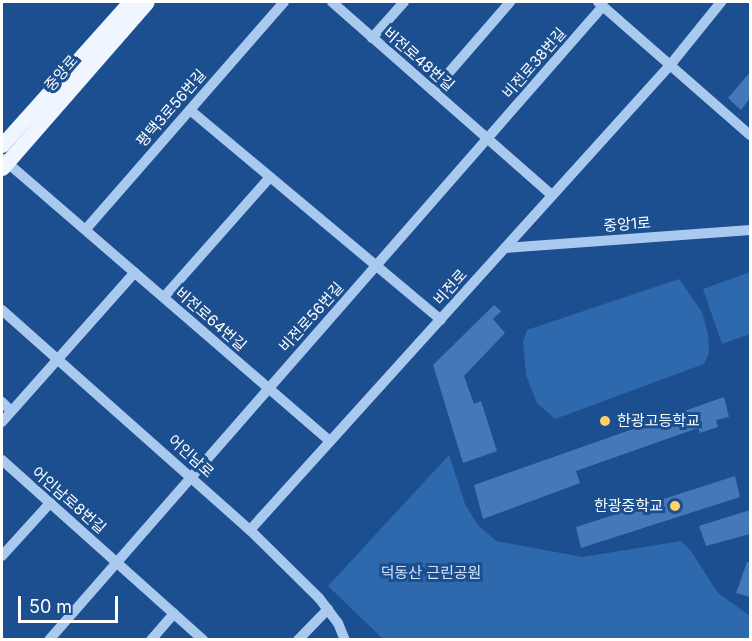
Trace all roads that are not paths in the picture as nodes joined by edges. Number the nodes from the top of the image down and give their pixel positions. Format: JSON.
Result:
{"nodes":[{"id":1,"x":130,"y":2,"type":"edge"},
{"id":2,"x":147,"y":2,"type":"edge"},
{"id":3,"x":332,"y":2,"type":"edge"},
{"id":4,"x":404,"y":2,"type":"edge"},
{"id":5,"x":510,"y":2,"type":"edge"},
{"id":6,"x":721,"y":2,"type":"edge"},
{"id":7,"x":279,"y":3,"type":"edge"},
{"id":8,"x":601,"y":4,"type":"edge"},
{"id":9,"x":372,"y":38,"type":"junction"},
{"id":10,"x":671,"y":64,"type":"junction"},
{"id":11,"x":433,"y":91,"type":"junction"},
{"id":12,"x":190,"y":110,"type":"junction"},
{"id":13,"x":750,"y":135,"type":"edge"},
{"id":14,"x":487,"y":140,"type":"junction"},
{"id":15,"x":2,"y":145,"type":"edge"},
{"id":16,"x":3,"y":163,"type":"edge"},
{"id":17,"x":270,"y":177,"type":"junction"},
{"id":18,"x":552,"y":195,"type":"junction"},
{"id":19,"x":86,"y":228,"type":"junction"},
{"id":20,"x":750,"y":230,"type":"edge"},
{"id":21,"x":505,"y":248,"type":"junction"},
{"id":22,"x":377,"y":266,"type":"junction"},
{"id":23,"x":135,"y":272,"type":"junction"},
{"id":24,"x":164,"y":297,"type":"junction"},
{"id":25,"x":2,"y":310,"type":"edge"},
{"id":26,"x":441,"y":320,"type":"junction"},
{"id":27,"x":58,"y":358,"type":"junction"},
{"id":28,"x":267,"y":388,"type":"junction"},
{"id":29,"x":2,"y":402,"type":"edge"},
{"id":30,"x":12,"y":411,"type":"junction"},
{"id":31,"x":2,"y":422,"type":"edge"},
{"id":32,"x":330,"y":441,"type":"junction"},
{"id":33,"x":2,"y":460,"type":"edge"},
{"id":34,"x":192,"y":477,"type":"junction"},
{"id":35,"x":50,"y":503,"type":"junction"},
{"id":36,"x":250,"y":530,"type":"junction"},
{"id":37,"x":2,"y":556,"type":"edge"},
{"id":38,"x":117,"y":561,"type":"junction"},
{"id":39,"x":328,"y":609,"type":"junction"},
{"id":40,"x":174,"y":614,"type":"junction"},
{"id":41,"x":49,"y":639,"type":"edge"},
{"id":42,"x":151,"y":639,"type":"edge"},
{"id":43,"x":203,"y":639,"type":"edge"},
{"id":44,"x":298,"y":639,"type":"edge"},
{"id":45,"x":345,"y":639,"type":"edge"}],
"edges":[{"from":1,"to":15,"type":"main road","name":"중앙로"},
{"from":2,"to":16,"type":"main road","name":"중앙로"},
{"from":3,"to":9,"type":"street","name":"비전로48번길"},
{"from":4,"to":9,"type":"street"},
{"from":5,"to":11,"type":"street"},
{"from":6,"to":10,"type":"street","name":"비전로"},
{"from":7,"to":12,"type":"street","name":"평택3로56번길"},
{"from":8,"to":10,"type":"street","name":"비전로38번길"},
{"from":8,"to":14,"type":"street","name":"비전로38번길"},
{"from":9,"to":11,"type":"street","name":"비전로48번길"},
{"from":10,"to":13,"type":"street"},
{"from":10,"to":18,"type":"street","name":"비전로"},
{"from":11,"to":14,"type":"street","name":"비전로48번길"},
{"from":12,"to":17,"type":"street"},
{"from":12,"to":19,"type":"street","name":"평택3로56번길"},
{"from":14,"to":18,"type":"street","name":"비전로48번길"},
{"from":14,"to":22,"type":"street"},
{"from":16,"to":19,"type":"street","name":"비전로64번길"},
{"from":17,"to":22,"type":"street"},
{"from":17,"to":24,"type":"street"},
{"from":18,"to":21,"type":"street","name":"비전로"},
{"from":19,"to":23,"type":"street","name":"비전로64번길"},
{"from":20,"to":21,"type":"street","name":"중앙1로"},
{"from":21,"to":26,"type":"street","name":"비전로"},
{"from":22,"to":26,"type":"street"},
{"from":22,"to":28,"type":"street","name":"비전로56번길"},
{"from":23,"to":24,"type":"street","name":"비전로64번길"},
{"from":23,"to":27,"type":"street"},
{"from":24,"to":28,"type":"street","name":"비전로64번길"},
{"from":25,"to":27,"type":"street","name":"어인남로"},
{"from":26,"to":32,"type":"street","name":"비전로"},
{"from":27,"to":30,"type":"street"},
{"from":27,"to":34,"type":"street","name":"어인남로"},
{"from":28,"to":32,"type":"street","name":"비전로64번길"},
{"from":28,"to":34,"type":"street"},
{"from":29,"to":30,"type":"street"},
{"from":30,"to":31,"type":"street"},
{"from":32,"to":36,"type":"street","name":"비전로"},
{"from":33,"to":35,"type":"street","name":"어인남로8번길"},
{"from":34,"to":36,"type":"street","name":"어인남로"},
{"from":34,"to":38,"type":"street"},
{"from":35,"to":37,"type":"street"},
{"from":35,"to":38,"type":"street","name":"어인남로8번길"},
{"from":36,"to":39,"type":"street","name":"어인남로"},
{"from":38,"to":40,"type":"street","name":"어인남로8번길"},
{"from":38,"to":41,"type":"street"},
{"from":39,"to":44,"type":"street"},
{"from":39,"to":45,"type":"street","name":"어인남로"},
{"from":40,"to":42,"type":"street"},
{"from":40,"to":43,"type":"street","name":"어인남로8번길"}]}
